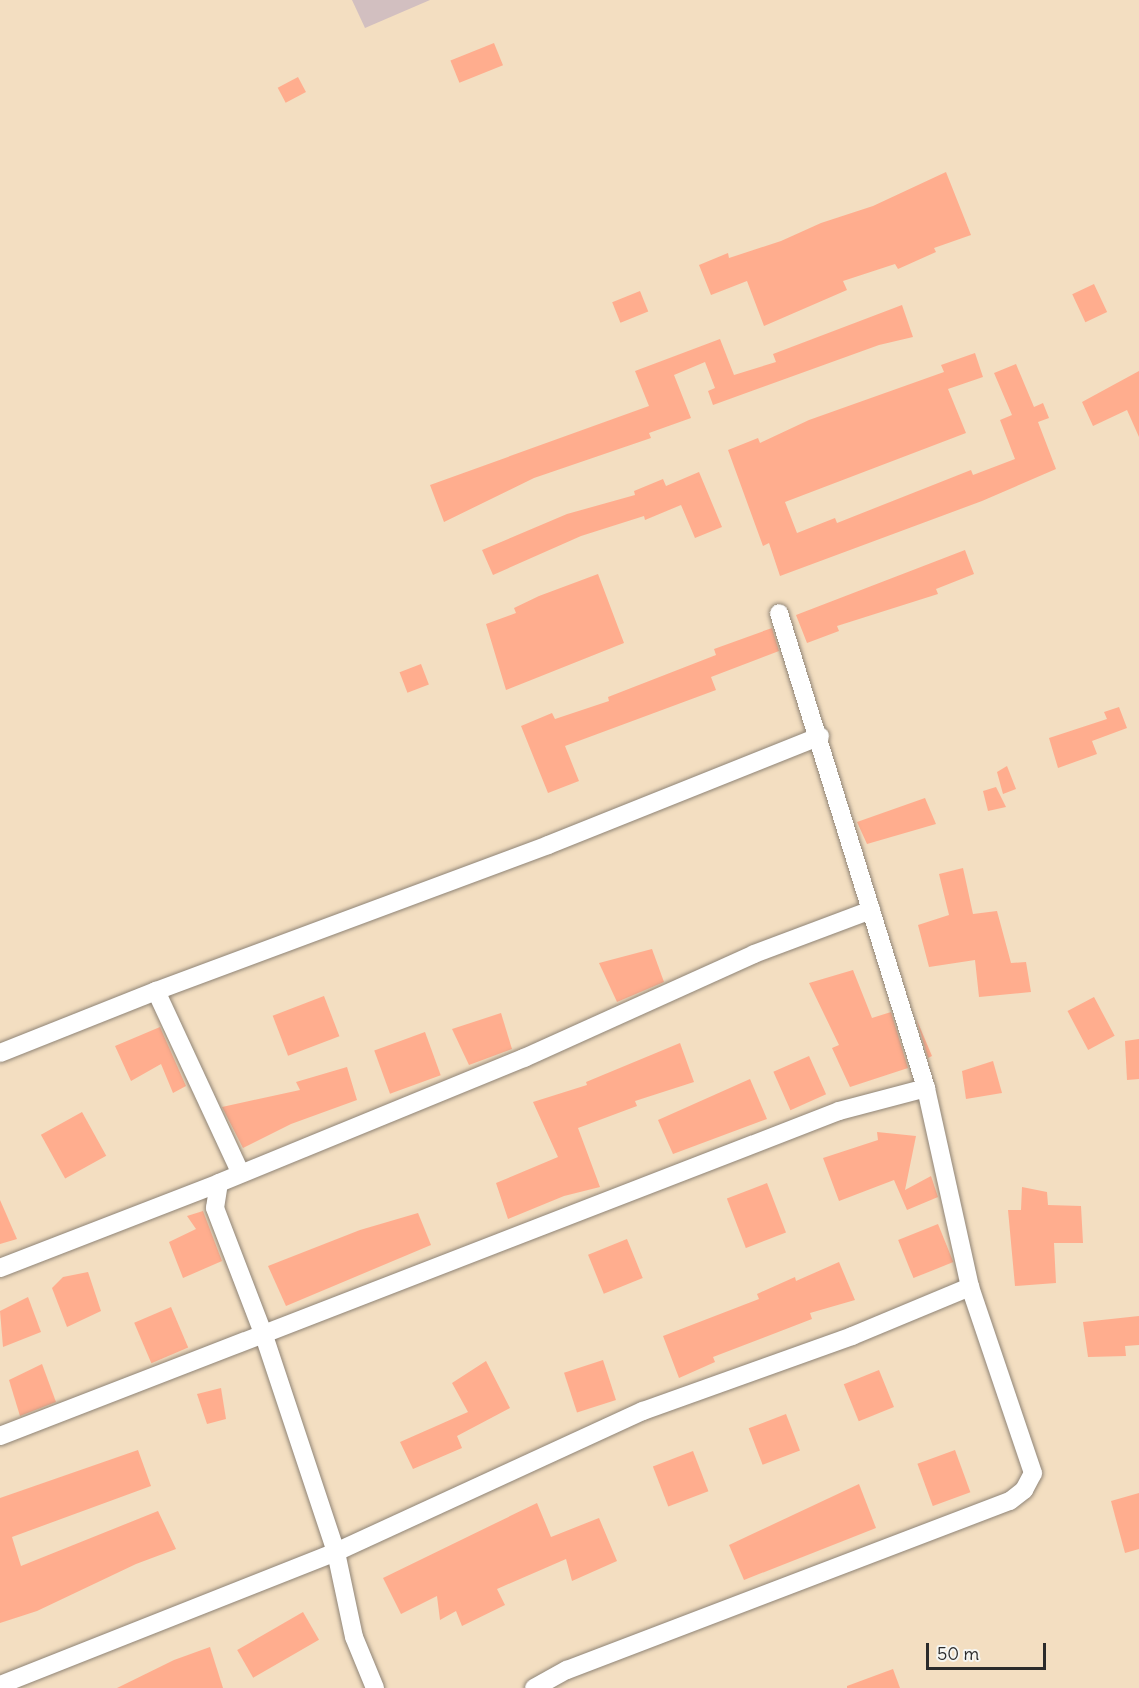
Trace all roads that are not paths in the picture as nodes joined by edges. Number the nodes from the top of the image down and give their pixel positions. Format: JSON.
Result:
{"nodes":[{"id":1,"x":779,"y":613,"type":"dead end"},
{"id":2,"x":820,"y":736,"type":"junction"},
{"id":3,"x":871,"y":910,"type":"junction"},
{"id":4,"x":156,"y":991,"type":"junction"},
{"id":5,"x":0,"y":1053,"type":"edge"},
{"id":6,"x":926,"y":1088,"type":"junction"},
{"id":7,"x":240,"y":1172,"type":"junction"},
{"id":8,"x":219,"y":1183,"type":"junction"},
{"id":9,"x":0,"y":1268,"type":"edge"},
{"id":10,"x":970,"y":1287,"type":"junction"},
{"id":11,"x":263,"y":1333,"type":"junction"},
{"id":12,"x":0,"y":1436,"type":"edge"},
{"id":13,"x":336,"y":1552,"type":"junction"},
{"id":14,"x":0,"y":1685,"type":"edge"},
{"id":15,"x":375,"y":1688,"type":"edge"},
{"id":16,"x":534,"y":1688,"type":"edge"}],
"edges":[{"from":1,"to":2,"type":"street"},
{"from":2,"to":3,"type":"street"},
{"from":2,"to":4,"type":"street"},
{"from":3,"to":6,"type":"street"},
{"from":3,"to":7,"type":"street"},
{"from":4,"to":5,"type":"street"},
{"from":4,"to":7,"type":"street"},
{"from":6,"to":10,"type":"street"},
{"from":6,"to":11,"type":"street"},
{"from":7,"to":8,"type":"street"},
{"from":8,"to":9,"type":"street"},
{"from":8,"to":11,"type":"street"},
{"from":10,"to":13,"type":"street"},
{"from":10,"to":16,"type":"street"},
{"from":11,"to":12,"type":"street"},
{"from":11,"to":13,"type":"street"},
{"from":13,"to":14,"type":"street"},
{"from":13,"to":15,"type":"street"}]}
